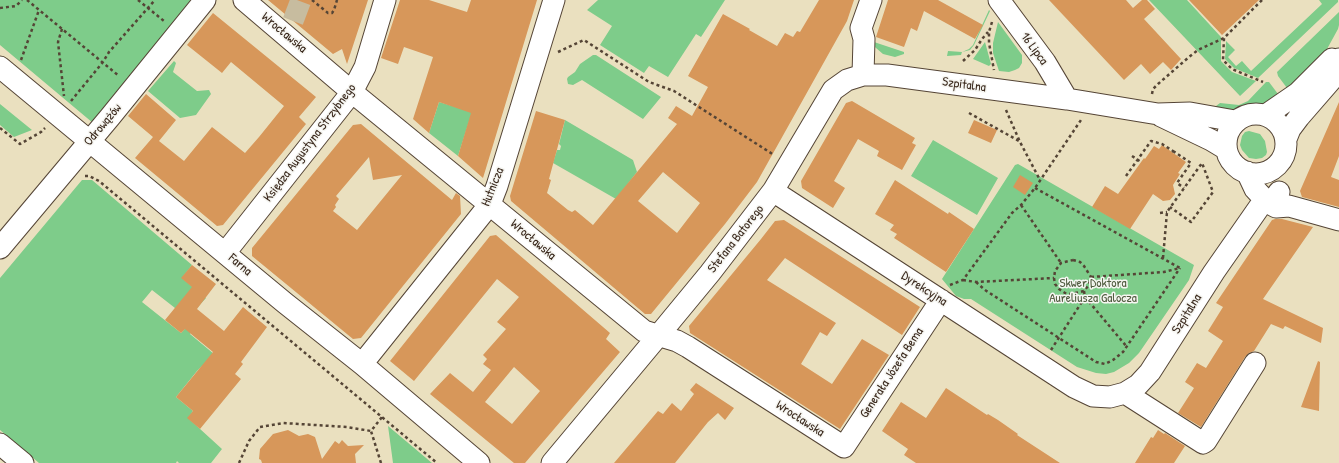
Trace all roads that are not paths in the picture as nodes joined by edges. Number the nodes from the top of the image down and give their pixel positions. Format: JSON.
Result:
{"nodes":[{"id":1,"x":205,"y":0,"type":"edge"},
{"id":2,"x":244,"y":0,"type":"edge"},
{"id":3,"x":385,"y":0,"type":"edge"},
{"id":4,"x":554,"y":0,"type":"edge"},
{"id":5,"x":871,"y":0,"type":"edge"},
{"id":6,"x":996,"y":10,"type":"edge"},
{"id":7,"x":1339,"y":52,"type":"edge"},
{"id":8,"x":1339,"y":59,"type":"edge"},
{"id":9,"x":10,"y":66,"type":"edge"},
{"id":10,"x":863,"y":75,"type":"junction"},
{"id":11,"x":352,"y":92,"type":"junction"},
{"id":12,"x":1067,"y":99,"type":"junction"},
{"id":13,"x":1158,"y":114,"type":"junction"},
{"id":14,"x":1266,"y":115,"type":"junction"},
{"id":15,"x":1235,"y":121,"type":"junction"},
{"id":16,"x":1286,"y":139,"type":"junction"},
{"id":17,"x":90,"y":141,"type":"junction"},
{"id":18,"x":1226,"y":149,"type":"junction"},
{"id":19,"x":1274,"y":168,"type":"junction"},
{"id":20,"x":1247,"y":172,"type":"junction"},
{"id":21,"x":773,"y":191,"type":"junction"},
{"id":22,"x":1279,"y":200,"type":"junction"},
{"id":23,"x":490,"y":204,"type":"junction"},
{"id":24,"x":1339,"y":220,"type":"edge"},
{"id":25,"x":0,"y":248,"type":"edge"},
{"id":26,"x":225,"y":253,"type":"junction"},
{"id":27,"x":941,"y":300,"type":"junction"},
{"id":28,"x":658,"y":336,"type":"junction"},
{"id":29,"x":1256,"y":363,"type":"dead end"},
{"id":30,"x":362,"y":364,"type":"junction"},
{"id":31,"x":1074,"y":387,"type":"joint"},
{"id":32,"x":1125,"y":393,"type":"junction"},
{"id":33,"x":0,"y":444,"type":"edge"},
{"id":34,"x":844,"y":447,"type":"joint"},
{"id":35,"x":23,"y":463,"type":"edge"},
{"id":36,"x":479,"y":463,"type":"edge"},
{"id":37,"x":552,"y":463,"type":"edge"}],
"edges":[{"from":1,"to":17,"type":"street","name":"Odrowążów"},
{"from":2,"to":11,"type":"street","name":"Wrocławska"},
{"from":3,"to":11,"type":"street","name":"Księdza Augustyna Strzybnego"},
{"from":4,"to":23,"type":"street","name":"Hutnicza"},
{"from":5,"to":10,"type":"street"},
{"from":6,"to":12,"type":"street","name":"16 Lipca"},
{"from":7,"to":14,"type":"street"},
{"from":8,"to":16,"type":"street"},
{"from":9,"to":17,"type":"street","name":"Farna"},
{"from":10,"to":12,"type":"street","name":"Szpitalna"},
{"from":10,"to":21,"type":"street","name":"Stefana Batorego"},
{"from":11,"to":23,"type":"street","name":"Wrocławska"},
{"from":11,"to":26,"type":"street","name":"Księdza Augustyna Strzybnego"},
{"from":12,"to":13,"type":"street","name":"Szpitalna"},
{"from":13,"to":15,"type":"street","name":"Szpitalna"},
{"from":13,"to":18,"type":"street","name":"Szpitalna"},
{"from":14,"to":15,"type":"street"},
{"from":14,"to":16,"type":"street"},
{"from":15,"to":18,"type":"street"},
{"from":16,"to":19,"type":"street"},
{"from":17,"to":25,"type":"street","name":"Odrowążów"},
{"from":17,"to":26,"type":"street","name":"Farna"},
{"from":18,"to":20,"type":"street"},
{"from":19,"to":20,"type":"street"},
{"from":19,"to":22,"type":"street"},
{"from":20,"to":22,"type":"street"},
{"from":21,"to":27,"type":"street","name":"Dyrekcyjna"},
{"from":21,"to":28,"type":"street","name":"Stefana Batorego"},
{"from":22,"to":24,"type":"street"},
{"from":22,"to":32,"type":"street","name":"Szpitalna"},
{"from":23,"to":28,"type":"street","name":"Wrocławska"},
{"from":23,"to":30,"type":"street","name":"Hutnicza"},
{"from":26,"to":30,"type":"street","name":"Farna"},
{"from":27,"to":31,"type":"street","name":"Dyrekcyjna"},
{"from":27,"to":34,"type":"street","name":"Generała Józefa Bema"},
{"from":28,"to":34,"type":"street","name":"Wrocławska"},
{"from":28,"to":37,"type":"street","name":"Stefana Batorego"},
{"from":29,"to":32,"type":"street"},
{"from":30,"to":36,"type":"street","name":"Farna"},
{"from":31,"to":32,"type":"street","name":"Szpitalna"},
{"from":33,"to":35,"type":"street"}]}
